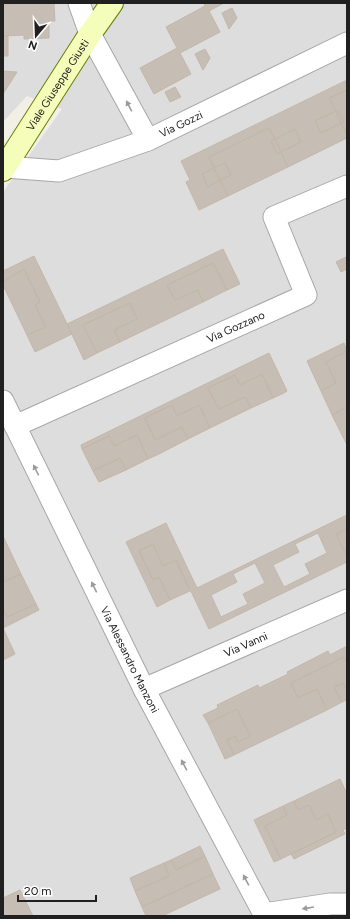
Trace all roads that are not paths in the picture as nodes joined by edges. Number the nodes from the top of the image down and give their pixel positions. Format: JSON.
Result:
{"nodes":[{"id":1,"x":79,"y":3,"type":"edge"},
{"id":2,"x":112,"y":3,"type":"edge"},
{"id":3,"x":90,"y":34,"type":"junction"},
{"id":4,"x":347,"y":43,"type":"edge"},
{"id":5,"x":148,"y":140,"type":"junction"},
{"id":6,"x":4,"y":168,"type":"edge"},
{"id":7,"x":347,"y":186,"type":"edge"},
{"id":8,"x":3,"y":401,"type":"edge"},
{"id":9,"x":15,"y":426,"type":"junction"},
{"id":10,"x":347,"y":600,"type":"edge"},
{"id":11,"x":144,"y":689,"type":"junction"},
{"id":12,"x":347,"y":904,"type":"edge"},
{"id":13,"x":264,"y":915,"type":"edge"}],
"edges":[{"from":1,"to":3,"type":"street"},
{"from":2,"to":3,"type":"street","name":"Viale Giuseppe Giusti"},
{"from":5,"to":3,"type":"street","one_way":true},
{"from":3,"to":6,"type":"street","name":"Viale Giuseppe Giusti"},
{"from":4,"to":5,"type":"street","name":"Via Gozzi"},
{"from":5,"to":6,"type":"street","name":"Via Gozzi"},
{"from":7,"to":9,"type":"street","name":"Via Gozzano"},
{"from":8,"to":9,"type":"street","name":"Via Alessandro Manzoni"},
{"from":11,"to":9,"type":"street","name":"Via Alessandro Manzoni","one_way":true},
{"from":10,"to":11,"type":"street","name":"Via Vanni"},
{"from":13,"to":11,"type":"street","name":"Via Alessandro Manzoni","one_way":true},
{"from":12,"to":13,"type":"street","one_way":true}]}
